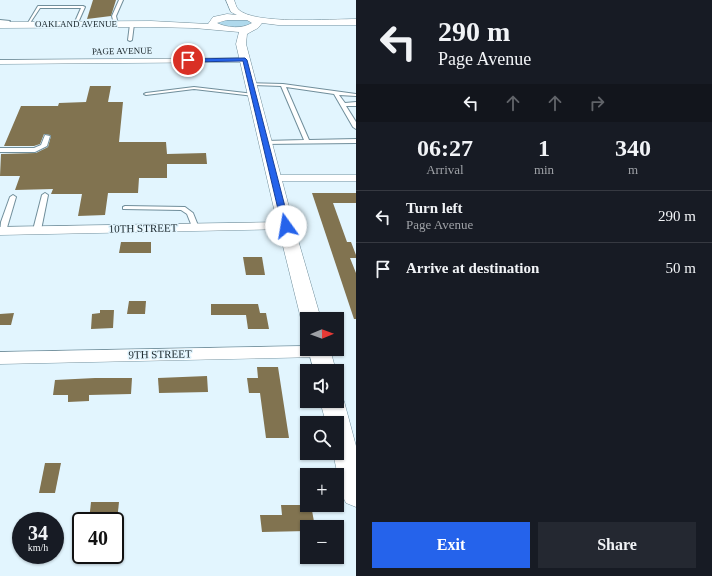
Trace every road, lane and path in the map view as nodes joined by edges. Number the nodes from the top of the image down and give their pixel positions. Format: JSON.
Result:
{"nodes":[{"id":1,"x":121,"y":0,"type":"edge"},
{"id":2,"x":230,"y":3,"type":"edge"},
{"id":3,"x":356,"y":22,"type":"edge"},
{"id":4,"x":2,"y":23,"type":"edge"},
{"id":5,"x":219,"y":23,"type":"junction"},
{"id":6,"x":252,"y":23,"type":"junction"},
{"id":7,"x":76,"y":24,"type":"junction"},
{"id":8,"x":116,"y":24,"type":"junction"},
{"id":9,"x":132,"y":24,"type":"junction"},
{"id":10,"x":28,"y":25,"type":"junction"},
{"id":11,"x":130,"y":40,"type":"dead end"},
{"id":12,"x":240,"y":44,"type":"junction"},
{"id":13,"x":245,"y":60,"type":"junction"},
{"id":14,"x":0,"y":62,"type":"edge"},
{"id":15,"x":283,"y":85,"type":"junction"},
{"id":16,"x":252,"y":90,"type":"junction"},
{"id":17,"x":336,"y":93,"type":"junction"},
{"id":18,"x":146,"y":94,"type":"dead end"},
{"id":19,"x":356,"y":95,"type":"edge"},
{"id":20,"x":356,"y":104,"type":"edge"},
{"id":21,"x":343,"y":105,"type":"junction"},
{"id":22,"x":356,"y":127,"type":"edge"},
{"id":23,"x":47,"y":136,"type":"dead end"},
{"id":24,"x":356,"y":141,"type":"edge"},
{"id":25,"x":307,"y":142,"type":"junction"},
{"id":26,"x":266,"y":143,"type":"junction"},
{"id":27,"x":0,"y":150,"type":"edge"},
{"id":28,"x":356,"y":178,"type":"edge"},
{"id":29,"x":274,"y":179,"type":"junction"},
{"id":30,"x":45,"y":195,"type":"dead end"},
{"id":31,"x":13,"y":197,"type":"dead end"},
{"id":32,"x":125,"y":208,"type":"dead end"},
{"id":33,"x":286,"y":226,"type":"junction"},
{"id":34,"x":195,"y":228,"type":"junction"},
{"id":35,"x":37,"y":230,"type":"junction"},
{"id":36,"x":1,"y":231,"type":"edge"},
{"id":37,"x":309,"y":312,"type":"edge"},
{"id":38,"x":321,"y":357,"type":"edge"},
{"id":39,"x":0,"y":358,"type":"edge"},
{"id":40,"x":334,"y":408,"type":"edge"},
{"id":41,"x":356,"y":494,"type":"edge"}],
"edges":[{"from":1,"to":8,"type":"lane"},
{"from":2,"to":5,"type":"street"},
{"from":2,"to":6,"type":"street"},
{"from":3,"to":6,"type":"street"},
{"from":4,"to":10,"type":"street","name":"OAKLAND AVENUE"},
{"from":5,"to":6,"type":"street"},
{"from":5,"to":6,"type":"street"},
{"from":5,"to":9,"type":"street","name":"OAKLAND AVENUE"},
{"from":5,"to":12,"type":"street"},
{"from":6,"to":12,"type":"street"},
{"from":7,"to":8,"type":"street","name":"OAKLAND AVENUE"},
{"from":7,"to":10,"type":"street","name":"OAKLAND AVENUE"},
{"from":7,"to":10,"type":"lane"},
{"from":8,"to":9,"type":"street","name":"OAKLAND AVENUE"},
{"from":9,"to":11,"type":"lane"},
{"from":12,"to":13,"type":"street"},
{"from":13,"to":14,"type":"street","name":"PAGE AVENUE"},
{"from":13,"to":16,"type":"street"},
{"from":15,"to":16,"type":"lane"},
{"from":15,"to":17,"type":"lane"},
{"from":15,"to":25,"type":"lane"},
{"from":16,"to":18,"type":"lane"},
{"from":16,"to":26,"type":"street"},
{"from":17,"to":19,"type":"lane"},
{"from":17,"to":21,"type":"lane"},
{"from":20,"to":21,"type":"lane"},
{"from":21,"to":22,"type":"lane"},
{"from":23,"to":27,"type":"lane"},
{"from":24,"to":25,"type":"lane"},
{"from":25,"to":26,"type":"lane"},
{"from":26,"to":29,"type":"street"},
{"from":28,"to":29,"type":"street"},
{"from":29,"to":33,"type":"street"},
{"from":30,"to":35,"type":"lane"},
{"from":31,"to":36,"type":"lane"},
{"from":32,"to":34,"type":"lane"},
{"from":33,"to":34,"type":"street","name":"10TH STREET"},
{"from":33,"to":37,"type":"street"},
{"from":34,"to":35,"type":"street","name":"10TH STREET"},
{"from":35,"to":36,"type":"street","name":"10TH STREET"},
{"from":38,"to":39,"type":"street","name":"9TH STREET"},
{"from":40,"to":41,"type":"street"}]}
